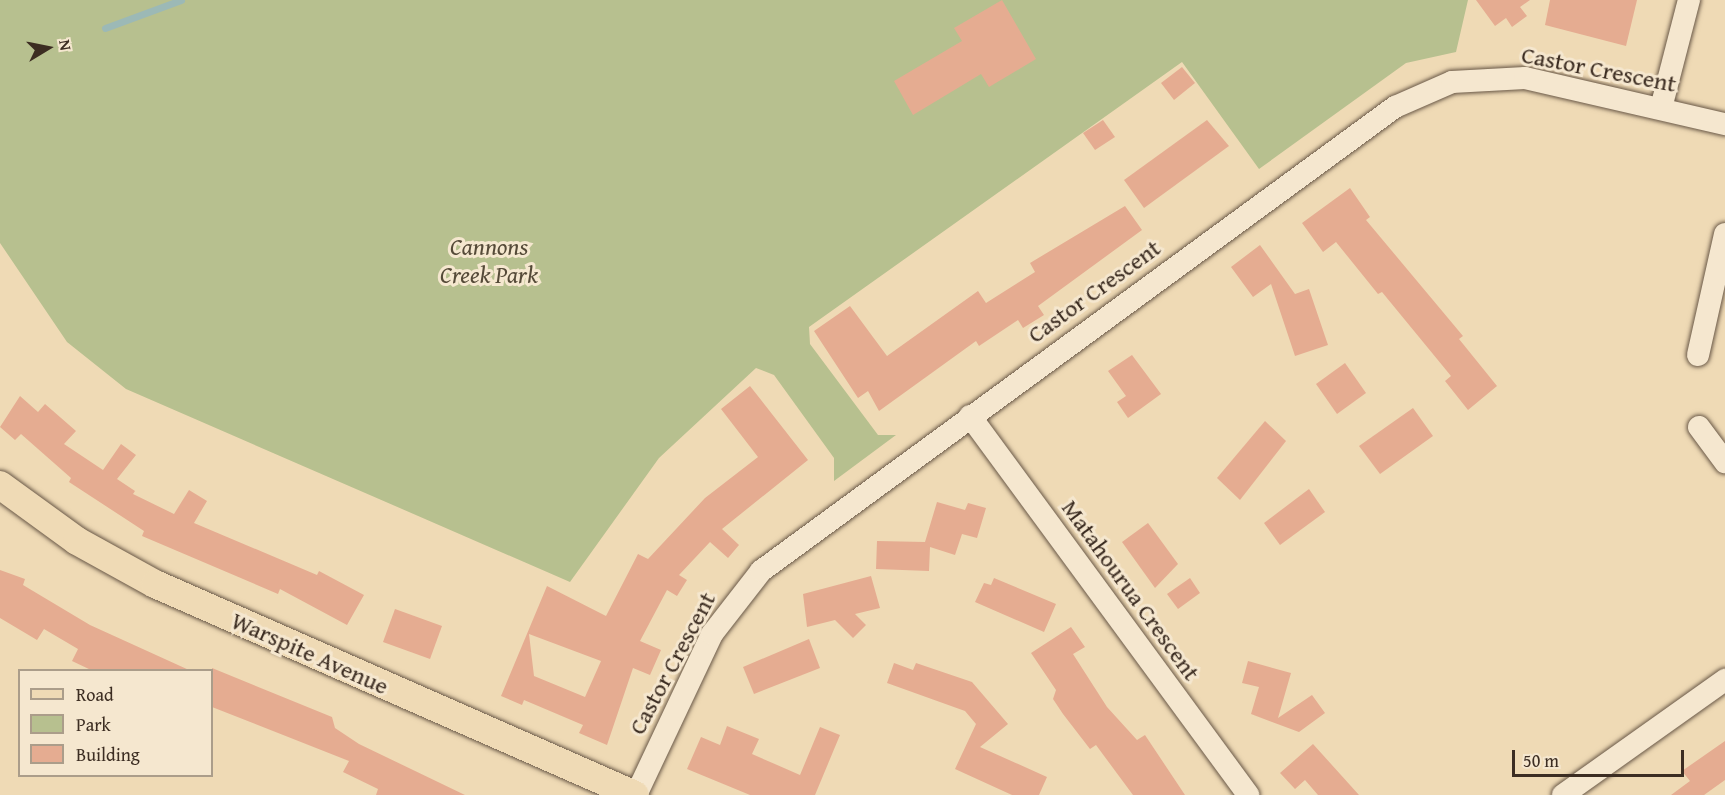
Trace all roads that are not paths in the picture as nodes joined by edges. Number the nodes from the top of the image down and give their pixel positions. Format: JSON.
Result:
{"nodes":[{"id":1,"x":1689,"y":0,"type":"edge"},
{"id":2,"x":1661,"y":108,"type":"junction"},
{"id":3,"x":1725,"y":124,"type":"edge"},
{"id":4,"x":1725,"y":234,"type":"edge"},
{"id":5,"x":1698,"y":355,"type":"dead end"},
{"id":6,"x":970,"y":416,"type":"junction"},
{"id":7,"x":1699,"y":427,"type":"dead end"},
{"id":8,"x":1725,"y":462,"type":"edge"},
{"id":9,"x":0,"y":485,"type":"edge"},
{"id":10,"x":1725,"y":680,"type":"edge"},
{"id":11,"x":635,"y":795,"type":"edge"},
{"id":12,"x":1248,"y":795,"type":"edge"},
{"id":13,"x":1563,"y":795,"type":"edge"}],
"edges":[{"from":1,"to":2,"type":"street"},
{"from":2,"to":3,"type":"street","name":"Castor Crescent"},
{"from":2,"to":6,"type":"street","name":"Castor Crescent"},
{"from":4,"to":5,"type":"street"},
{"from":6,"to":11,"type":"street","name":"Castor Crescent"},
{"from":6,"to":12,"type":"street","name":"Matahourua Crescent"},
{"from":7,"to":8,"type":"street"},
{"from":9,"to":11,"type":"main road","name":"Warspite Avenue"},
{"from":10,"to":13,"type":"street"}]}
